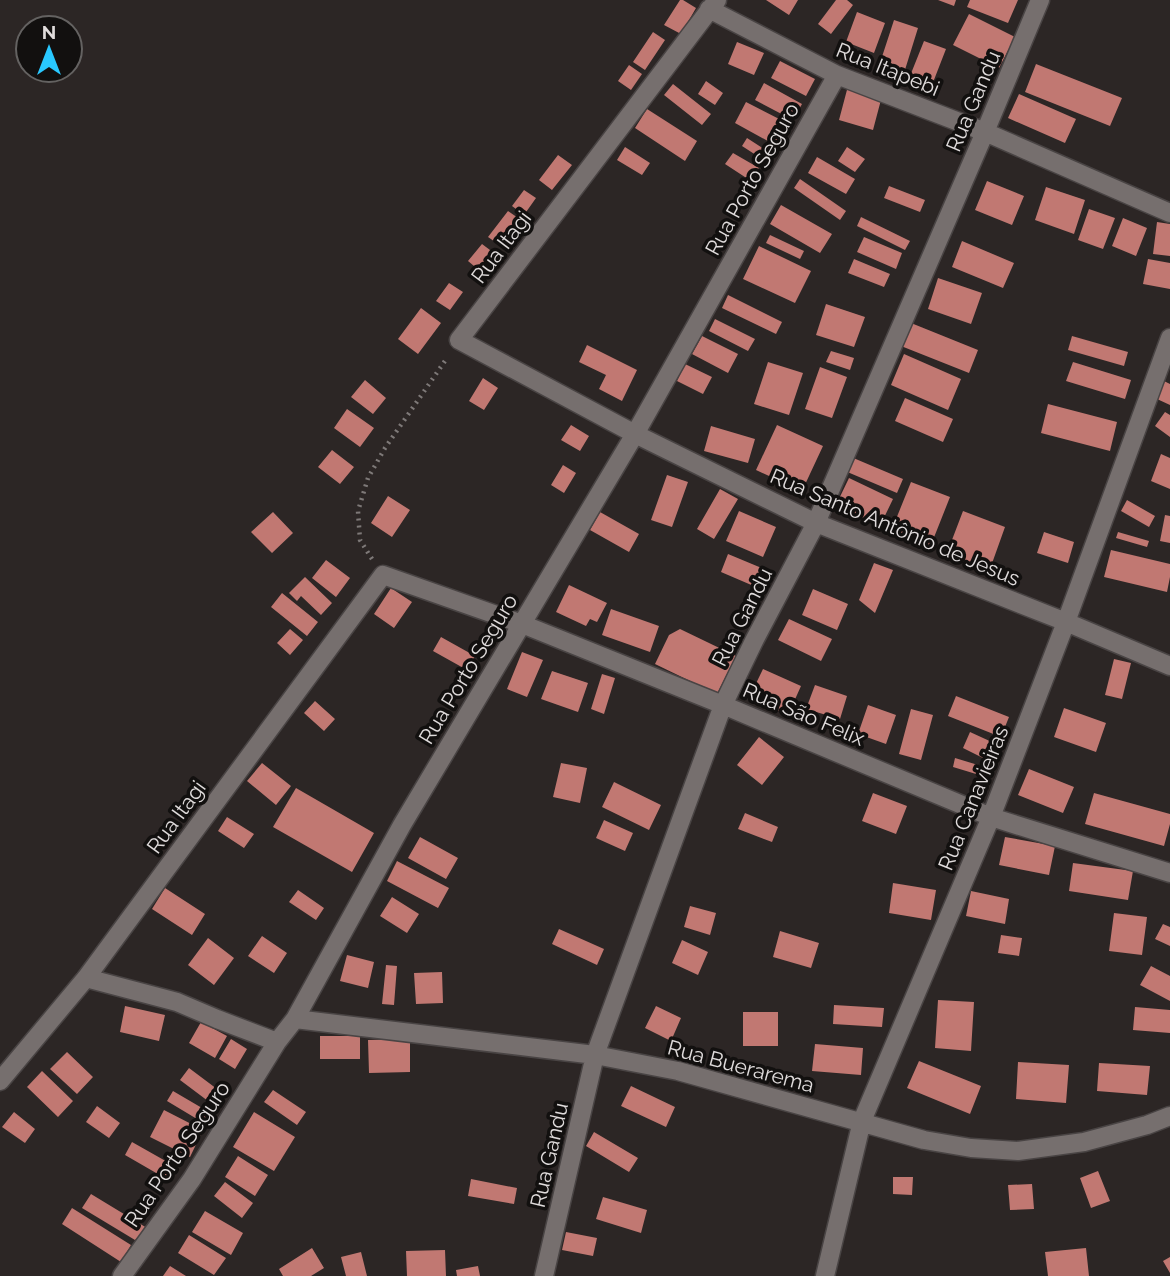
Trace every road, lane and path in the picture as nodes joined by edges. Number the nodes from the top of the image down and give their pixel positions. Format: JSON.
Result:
{"nodes":[{"id":1,"x":1040,"y":0,"type":"edge"},
{"id":2,"x":713,"y":4,"type":"edge"},
{"id":3,"x":837,"y":75,"type":"junction"},
{"id":4,"x":985,"y":132,"type":"junction"},
{"id":5,"x":1170,"y":213,"type":"edge"},
{"id":6,"x":1170,"y":338,"type":"edge"},
{"id":7,"x":459,"y":340,"type":"junction"},
{"id":8,"x":635,"y":434,"type":"junction"},
{"id":9,"x":816,"y":523,"type":"junction"},
{"id":10,"x":360,"y":540,"type":"dead end"},
{"id":11,"x":383,"y":575,"type":"joint"},
{"id":12,"x":1066,"y":622,"type":"junction"},
{"id":13,"x":522,"y":624,"type":"junction"},
{"id":14,"x":1170,"y":666,"type":"edge"},
{"id":15,"x":723,"y":705,"type":"junction"},
{"id":16,"x":991,"y":817,"type":"junction"},
{"id":17,"x":1168,"y":867,"type":"edge"},
{"id":18,"x":86,"y":978,"type":"junction"},
{"id":19,"x":295,"y":1019,"type":"junction"},
{"id":20,"x":277,"y":1042,"type":"junction"},
{"id":21,"x":595,"y":1055,"type":"junction"},
{"id":22,"x":0,"y":1082,"type":"edge"},
{"id":23,"x":1170,"y":1116,"type":"edge"},
{"id":24,"x":862,"y":1121,"type":"junction"},
{"id":25,"x":122,"y":1276,"type":"edge"},
{"id":26,"x":544,"y":1276,"type":"edge"},
{"id":27,"x":825,"y":1276,"type":"edge"}],
"edges":[{"from":1,"to":4,"type":"street","name":"Rua Gandu"},
{"from":2,"to":3,"type":"street","name":"Rua Itapebi"},
{"from":2,"to":7,"type":"street","name":"Rua Itagi"},
{"from":3,"to":4,"type":"street","name":"Rua Itapebi"},
{"from":3,"to":8,"type":"street","name":"Rua Porto Seguro"},
{"from":4,"to":5,"type":"street","name":"Rua Itapebi"},
{"from":4,"to":9,"type":"street","name":"Rua Gandu"},
{"from":6,"to":12,"type":"street","name":"Rua Canavieiras"},
{"from":7,"to":8,"type":"street","name":"Rua Santo Antônio de Jesus"},
{"from":7,"to":10,"type":"path"},
{"from":8,"to":9,"type":"street","name":"Rua Santo Antônio de Jesus"},
{"from":8,"to":13,"type":"street","name":"Rua Porto Seguro"},
{"from":9,"to":12,"type":"street","name":"Rua Santo Antônio de Jesus"},
{"from":9,"to":15,"type":"street","name":"Rua Gandu"},
{"from":11,"to":13,"type":"street","name":"Rua São Felix"},
{"from":11,"to":18,"type":"street","name":"Rua Itagi"},
{"from":12,"to":14,"type":"street","name":"Rua Santo Antônio de Jesus"},
{"from":12,"to":16,"type":"street","name":"Rua Canavieiras"},
{"from":13,"to":15,"type":"street","name":"Rua São Felix"},
{"from":13,"to":19,"type":"street","name":"Rua Porto Seguro"},
{"from":15,"to":16,"type":"street","name":"Rua São Felix"},
{"from":15,"to":21,"type":"street","name":"Rua Gandu"},
{"from":16,"to":17,"type":"street","name":"Rua São Felix"},
{"from":16,"to":24,"type":"street","name":"Rua Canavieiras"},
{"from":18,"to":20,"type":"street"},
{"from":18,"to":22,"type":"street","name":"Rua Itagi"},
{"from":19,"to":20,"type":"street","name":"Rua Porto Seguro"},
{"from":19,"to":21,"type":"street","name":"Rua Buerarema"},
{"from":20,"to":25,"type":"street","name":"Rua Porto Seguro"},
{"from":21,"to":24,"type":"street","name":"Rua Buerarema"},
{"from":21,"to":26,"type":"street","name":"Rua Gandu"},
{"from":23,"to":24,"type":"street","name":"Rua Buerarema"},
{"from":24,"to":27,"type":"street","name":"Rua Canavieiras"}]}
